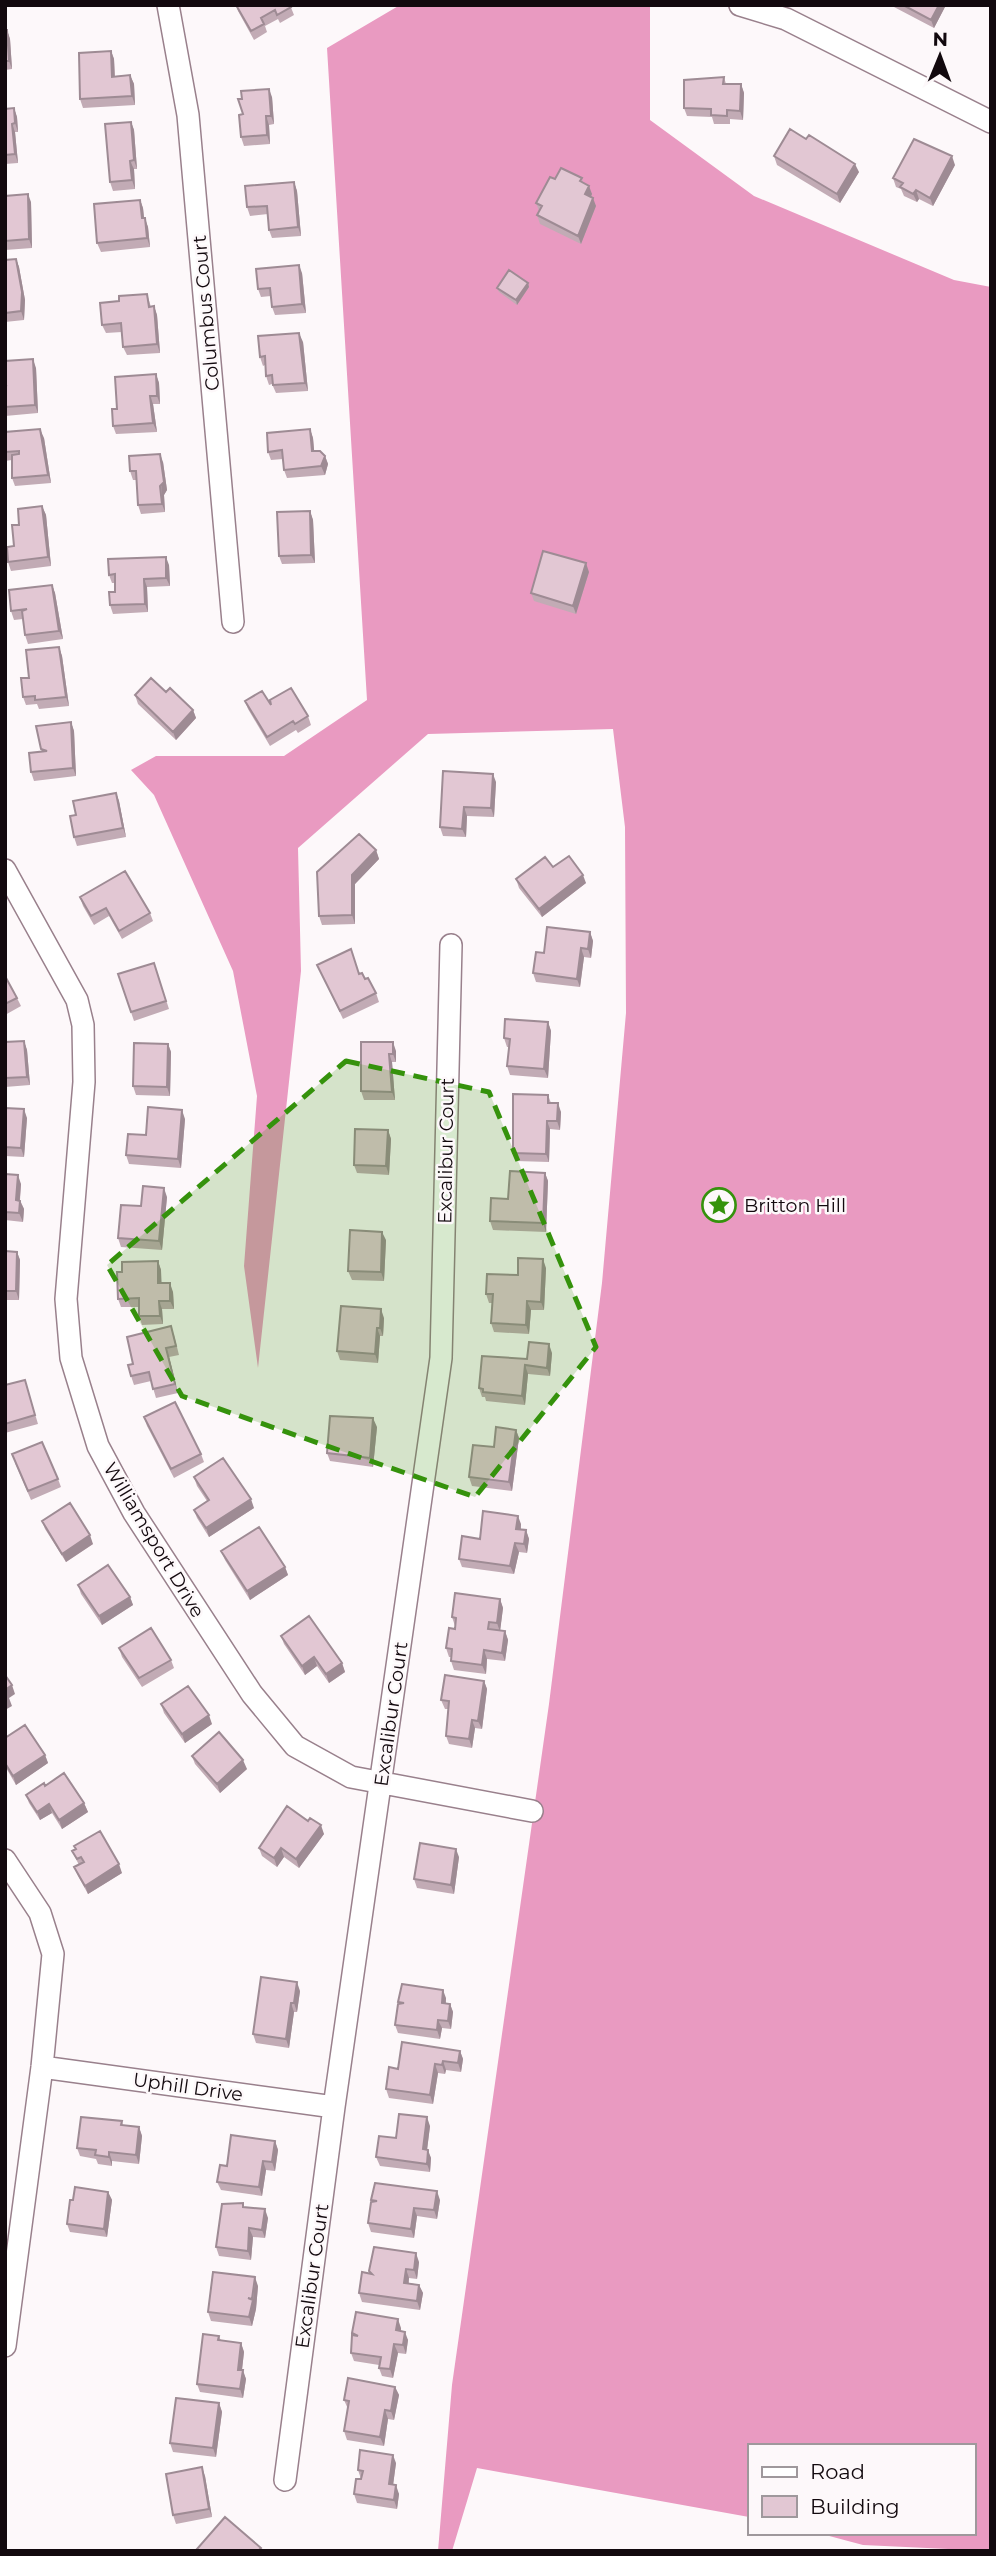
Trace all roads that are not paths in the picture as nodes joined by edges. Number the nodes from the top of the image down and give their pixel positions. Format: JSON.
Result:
{"nodes":[{"id":1,"x":168,"y":5,"type":"edge"},
{"id":2,"x":740,"y":5,"type":"edge"},
{"id":3,"x":991,"y":122,"type":"edge"},
{"id":4,"x":233,"y":622,"type":"dead end"},
{"id":5,"x":5,"y":870,"type":"edge"},
{"id":6,"x":451,"y":945,"type":"dead end"},
{"id":7,"x":382,"y":1785,"type":"junction"},
{"id":8,"x":533,"y":1811,"type":"dead end"},
{"id":9,"x":5,"y":1860,"type":"edge"},
{"id":10,"x":42,"y":2067,"type":"junction"},
{"id":11,"x":334,"y":2107,"type":"junction"},
{"id":12,"x":5,"y":2346,"type":"edge"},
{"id":13,"x":285,"y":2480,"type":"dead end"}],
"edges":[{"from":1,"to":4,"type":"street","name":"Columbus Court"},
{"from":2,"to":3,"type":"street"},
{"from":5,"to":7,"type":"street","name":"Williamsport Drive"},
{"from":6,"to":7,"type":"street","name":"Excalibur Court"},
{"from":7,"to":8,"type":"street","name":"Williamsport Drive"},
{"from":7,"to":11,"type":"street","name":"Excalibur Court"},
{"from":9,"to":10,"type":"street"},
{"from":10,"to":11,"type":"street","name":"Uphill Drive"},
{"from":10,"to":12,"type":"street"},
{"from":11,"to":13,"type":"street","name":"Excalibur Court"}]}
